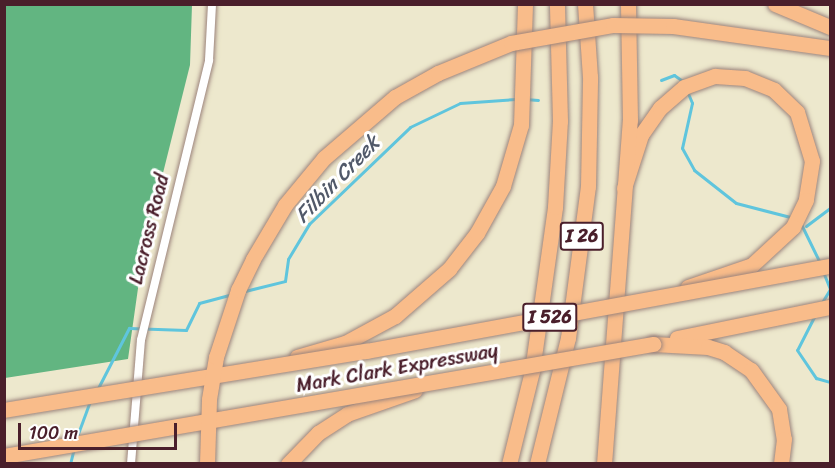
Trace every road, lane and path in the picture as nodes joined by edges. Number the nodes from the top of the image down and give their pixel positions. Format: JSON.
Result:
{"nodes":[{"id":1,"x":212,"y":4,"type":"edge"},
{"id":2,"x":525,"y":4,"type":"edge"},
{"id":3,"x":557,"y":4,"type":"edge"},
{"id":4,"x":585,"y":4,"type":"edge"},
{"id":5,"x":628,"y":4,"type":"edge"},
{"id":6,"x":775,"y":4,"type":"edge"},
{"id":7,"x":831,"y":27,"type":"edge"},
{"id":8,"x":831,"y":48,"type":"edge"},
{"id":9,"x":624,"y":188,"type":"junction"},
{"id":10,"x":831,"y":266,"type":"edge"},
{"id":11,"x":644,"y":301,"type":"junction"},
{"id":12,"x":831,"y":307,"type":"edge"},
{"id":13,"x":653,"y":344,"type":"junction"},
{"id":14,"x":269,"y":365,"type":"junction"},
{"id":15,"x":434,"y":384,"type":"junction"},
{"id":16,"x":524,"y":404,"type":"junction"},
{"id":17,"x":4,"y":410,"type":"edge"},
{"id":18,"x":607,"y":426,"type":"junction"},
{"id":19,"x":4,"y":456,"type":"edge"},
{"id":20,"x":783,"y":458,"type":"edge"},
{"id":21,"x":131,"y":464,"type":"edge"},
{"id":22,"x":207,"y":464,"type":"edge"},
{"id":23,"x":288,"y":464,"type":"edge"},
{"id":24,"x":499,"y":464,"type":"edge"},
{"id":25,"x":509,"y":464,"type":"edge"},
{"id":26,"x":537,"y":464,"type":"edge"},
{"id":27,"x":604,"y":464,"type":"edge"},
{"id":28,"x":610,"y":464,"type":"edge"}],
"edges":[{"from":1,"to":21,"type":"street","name":"Lacross Road"},
{"from":2,"to":14,"type":"highway","bridge":true},
{"from":3,"to":16,"type":"highway","number":"I 26"},
{"from":4,"to":26,"type":"highway","number":"I 26"},
{"from":5,"to":9,"type":"highway"},
{"from":6,"to":7,"type":"highway"},
{"from":8,"to":22,"type":"highway","bridge":true},
{"from":9,"to":11,"type":"highway","bridge":true},
{"from":9,"to":18,"type":"highway"},
{"from":10,"to":11,"type":"highway","name":"Mark Clark Expressway","number":"I 526","bridge":true},
{"from":11,"to":14,"type":"highway","name":"Mark Clark Expressway","number":"I 526","bridge":true},
{"from":12,"to":13,"type":"highway","name":"Mark Clark Expressway","number":"I 526"},
{"from":13,"to":15,"type":"highway","name":"Mark Clark Expressway","number":"I 526","bridge":true},
{"from":13,"to":20,"type":"highway"},
{"from":14,"to":17,"type":"highway","name":"Mark Clark Expressway","number":"I 526","bridge":true},
{"from":15,"to":19,"type":"highway","name":"Mark Clark Expressway","number":"I 526","bridge":true},
{"from":15,"to":23,"type":"highway"},
{"from":16,"to":24,"type":"highway"},
{"from":16,"to":25,"type":"highway","number":"I 26"},
{"from":18,"to":27,"type":"highway"},
{"from":18,"to":28,"type":"highway"}]}
